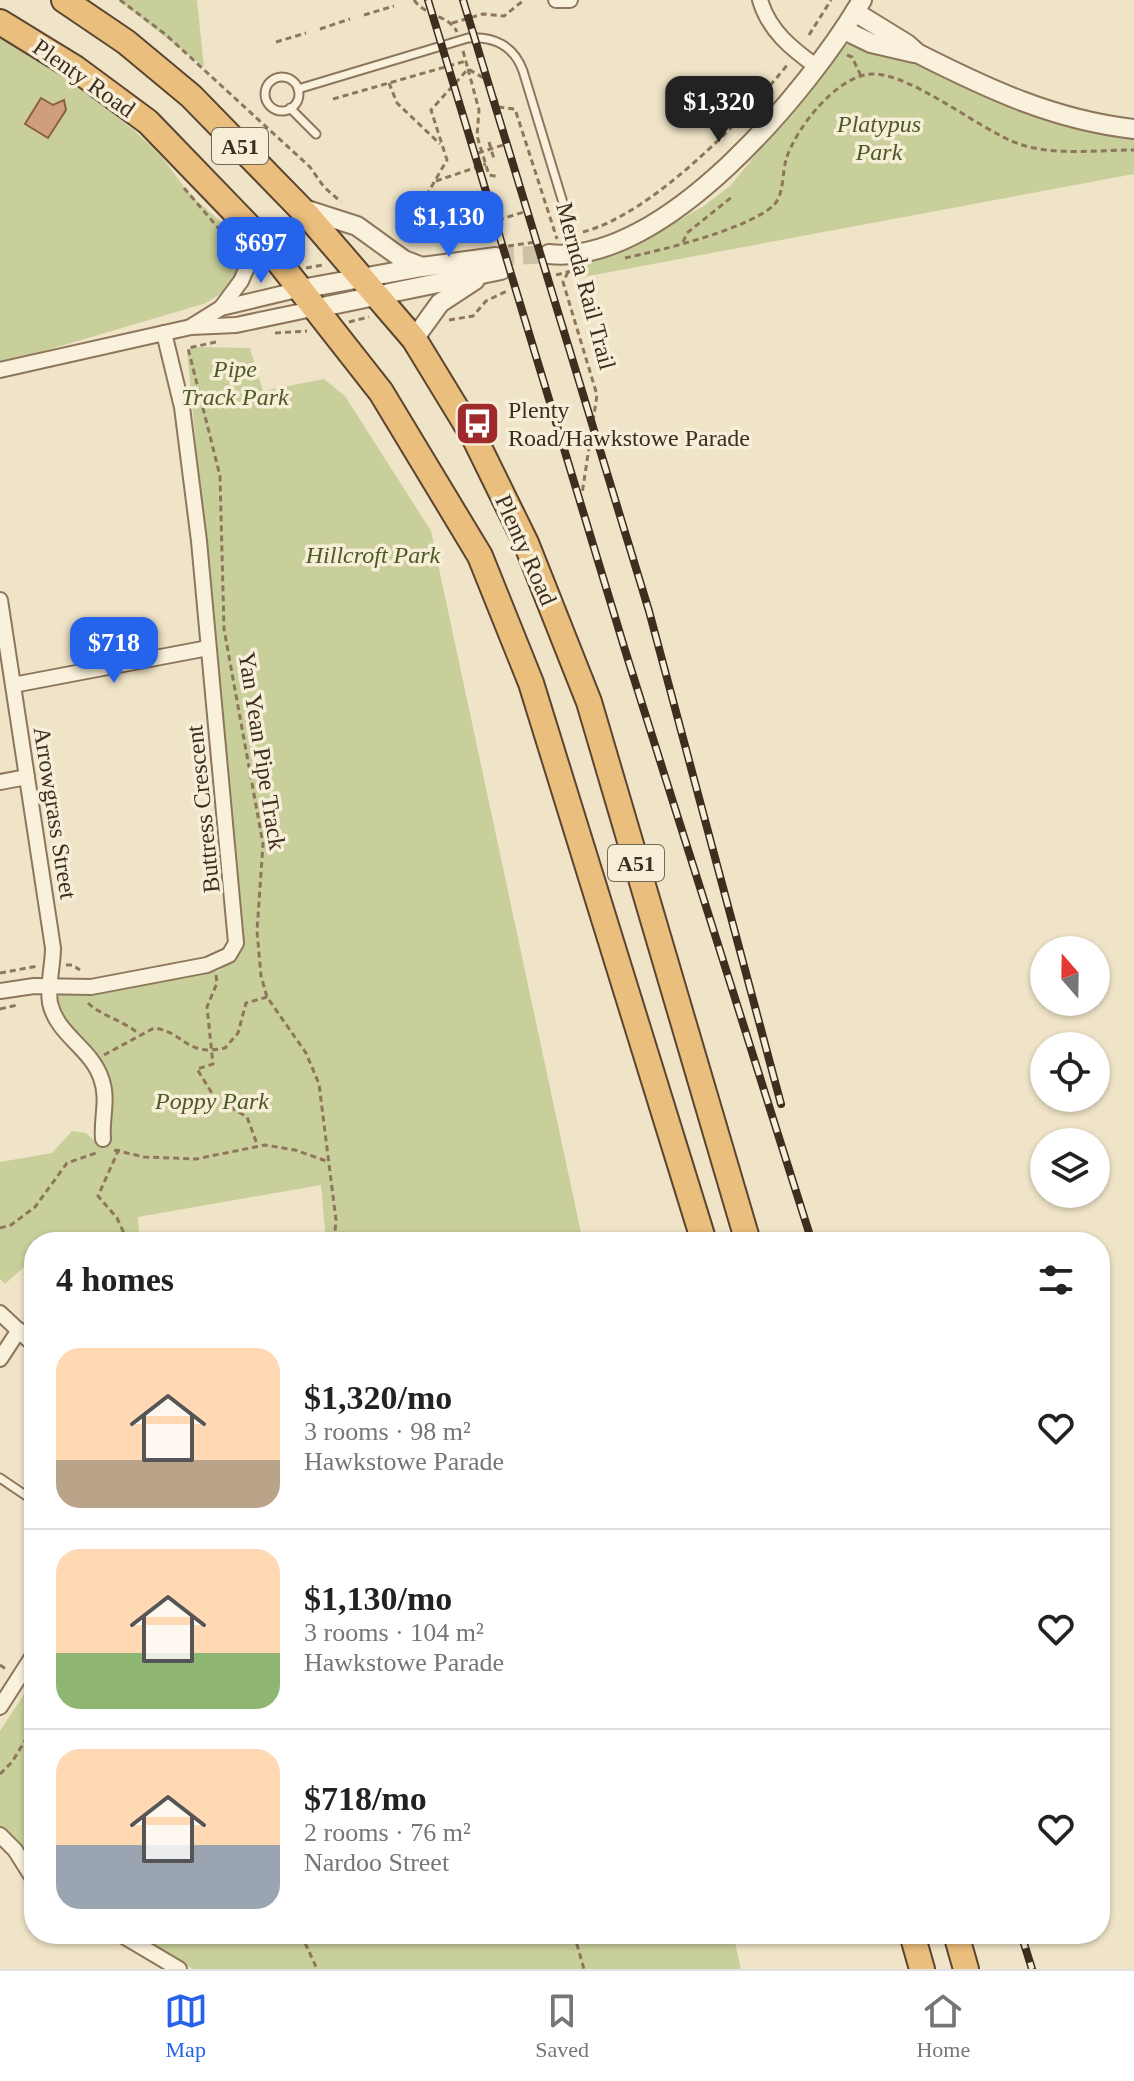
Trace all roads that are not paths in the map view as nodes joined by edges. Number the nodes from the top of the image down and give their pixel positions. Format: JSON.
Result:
{"nodes":[{"id":1,"x":64,"y":0,"type":"edge"},
{"id":2,"x":556,"y":0,"type":"edge"},
{"id":3,"x":570,"y":0,"type":"edge"},
{"id":4,"x":760,"y":0,"type":"edge"},
{"id":5,"x":858,"y":6,"type":"edge"},
{"id":6,"x":0,"y":22,"type":"edge"},
{"id":7,"x":844,"y":30,"type":"junction"},
{"id":8,"x":917,"y":53,"type":"junction"},
{"id":9,"x":817,"y":67,"type":"junction"},
{"id":10,"x":298,"y":89,"type":"junction"},
{"id":11,"x":290,"y":108,"type":"junction"},
{"id":12,"x":1134,"y":129,"type":"edge"},
{"id":13,"x":316,"y":134,"type":"dead end"},
{"id":14,"x":301,"y":208,"type":"junction"},
{"id":15,"x":260,"y":238,"type":"junction"},
{"id":16,"x":560,"y":256,"type":"joint"},
{"id":17,"x":497,"y":262,"type":"junction"},
{"id":18,"x":422,"y":267,"type":"junction"},
{"id":19,"x":293,"y":281,"type":"junction"},
{"id":20,"x":371,"y":286,"type":"junction"},
{"id":21,"x":221,"y":308,"type":"junction"},
{"id":22,"x":317,"y":308,"type":"junction"},
{"id":23,"x":191,"y":327,"type":"junction"},
{"id":24,"x":164,"y":333,"type":"junction"},
{"id":25,"x":414,"y":339,"type":"junction"},
{"id":26,"x":0,"y":370,"type":"edge"},
{"id":27,"x":0,"y":600,"type":"edge"},
{"id":28,"x":208,"y":648,"type":"junction"},
{"id":29,"x":13,"y":685,"type":"junction"},
{"id":30,"x":27,"y":777,"type":"junction"},
{"id":31,"x":0,"y":782,"type":"edge"},
{"id":32,"x":50,"y":986,"type":"junction"},
{"id":33,"x":0,"y":991,"type":"edge"},
{"id":34,"x":103,"y":1139,"type":"dead end"},
{"id":35,"x":701,"y":1232,"type":"edge"},
{"id":36,"x":745,"y":1232,"type":"edge"},
{"id":37,"x":0,"y":1313,"type":"edge"},
{"id":38,"x":19,"y":1330,"type":"junction"},
{"id":39,"x":24,"y":1335,"type":"edge"},
{"id":40,"x":0,"y":1359,"type":"edge"},
{"id":41,"x":0,"y":1478,"type":"edge"},
{"id":42,"x":24,"y":1494,"type":"edge"},
{"id":43,"x":24,"y":1670,"type":"edge"},
{"id":44,"x":0,"y":1707,"type":"edge"},
{"id":45,"x":0,"y":1835,"type":"edge"},
{"id":46,"x":24,"y":1864,"type":"edge"},
{"id":47,"x":137,"y":1944,"type":"edge"},
{"id":48,"x":915,"y":1944,"type":"edge"},
{"id":49,"x":959,"y":1944,"type":"edge"},
{"id":50,"x":179,"y":1969,"type":"edge"},
{"id":51,"x":922,"y":1969,"type":"edge"},
{"id":52,"x":966,"y":1969,"type":"edge"}],
"edges":[{"from":1,"to":14,"type":"highway","name":"Plenty Road","number":"A51"},
{"from":2,"to":3,"type":"street"},
{"from":4,"to":9,"type":"street"},
{"from":5,"to":7,"type":"street"},
{"from":5,"to":8,"type":"street"},
{"from":6,"to":15,"type":"highway","name":"Plenty Road","number":"A51"},
{"from":7,"to":8,"type":"street"},
{"from":7,"to":9,"type":"street"},
{"from":8,"to":12,"type":"street"},
{"from":9,"to":16,"type":"street"},
{"from":10,"to":11,"type":"lane"},
{"from":10,"to":11,"type":"lane"},
{"from":10,"to":16,"type":"lane"},
{"from":11,"to":13,"type":"lane"},
{"from":14,"to":18,"type":"street"},
{"from":14,"to":20,"type":"highway","name":"Plenty Road","number":"A51"},
{"from":15,"to":19,"type":"highway","name":"Plenty Road","number":"A51"},
{"from":15,"to":21,"type":"street"},
{"from":17,"to":18,"type":"street"},
{"from":17,"to":20,"type":"street"},
{"from":17,"to":25,"type":"street"},
{"from":18,"to":20,"type":"street"},
{"from":19,"to":20,"type":"street"},
{"from":19,"to":21,"type":"street"},
{"from":19,"to":22,"type":"highway","name":"Plenty Road","number":"A51"},
{"from":20,"to":22,"type":"street"},
{"from":20,"to":25,"type":"highway","name":"Plenty Road","number":"A51"},
{"from":21,"to":23,"type":"street"},
{"from":22,"to":23,"type":"street"},
{"from":22,"to":35,"type":"highway","name":"Plenty Road","number":"A51"},
{"from":23,"to":24,"type":"street"},
{"from":24,"to":26,"type":"street"},
{"from":24,"to":28,"type":"street","name":"Buttress Crescent"},
{"from":25,"to":36,"type":"highway","name":"Plenty Road","number":"A51"},
{"from":27,"to":29,"type":"street","name":"Arrowgrass Street"},
{"from":28,"to":29,"type":"street"},
{"from":28,"to":32,"type":"street","name":"Buttress Crescent"},
{"from":29,"to":30,"type":"street","name":"Arrowgrass Street"},
{"from":30,"to":31,"type":"street"},
{"from":30,"to":32,"type":"street","name":"Arrowgrass Street"},
{"from":32,"to":33,"type":"street"},
{"from":32,"to":34,"type":"street","name":"Arrowgrass Street"},
{"from":37,"to":38,"type":"street"},
{"from":38,"to":39,"type":"street"},
{"from":38,"to":40,"type":"street"},
{"from":41,"to":42,"type":"lane"},
{"from":43,"to":44,"type":"street"},
{"from":45,"to":46,"type":"street"},
{"from":47,"to":50,"type":"street"},
{"from":48,"to":51,"type":"highway"},
{"from":49,"to":52,"type":"highway"}]}
